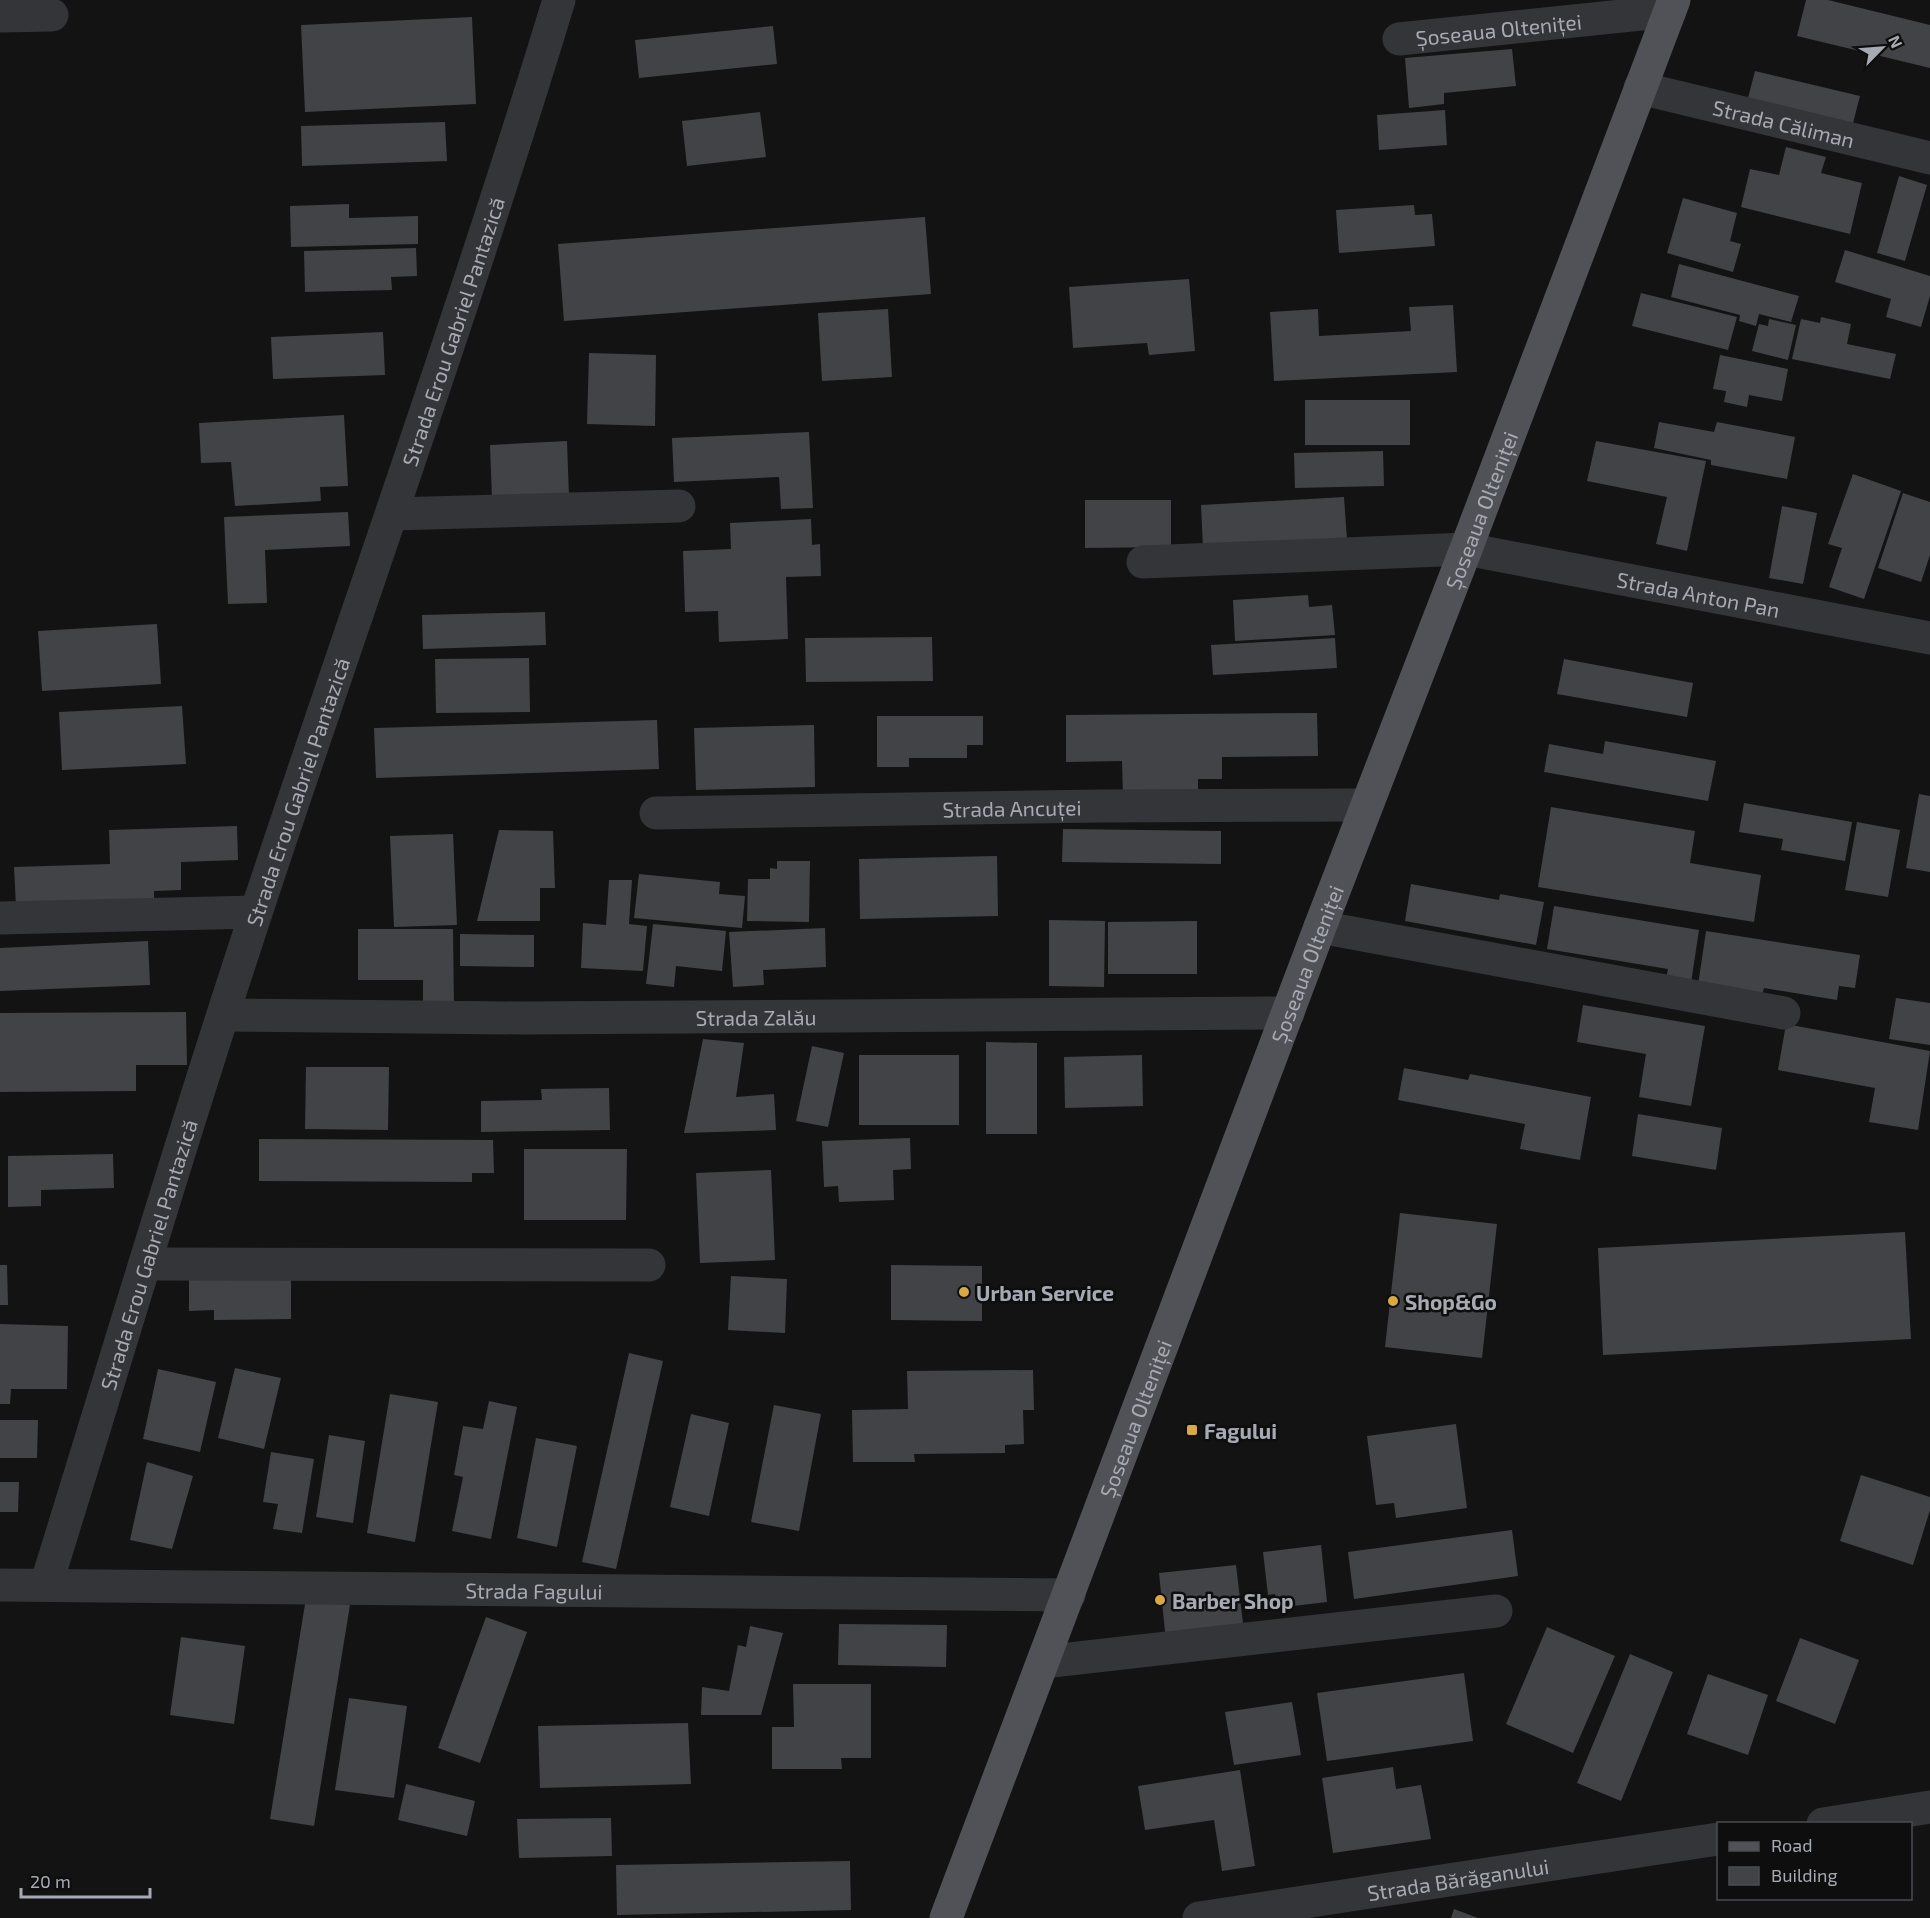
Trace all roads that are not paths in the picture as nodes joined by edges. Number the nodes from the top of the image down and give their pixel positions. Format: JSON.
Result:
{"nodes":[{"id":1,"x":559,"y":0,"type":"edge"},
{"id":2,"x":1672,"y":5,"type":"edge"},
{"id":3,"x":52,"y":15,"type":"dead end"},
{"id":4,"x":0,"y":16,"type":"edge"},
{"id":5,"x":1399,"y":39,"type":"dead end"},
{"id":6,"x":1640,"y":88,"type":"junction"},
{"id":7,"x":1930,"y":159,"type":"edge"},
{"id":8,"x":680,"y":506,"type":"dead end"},
{"id":9,"x":392,"y":514,"type":"junction"},
{"id":10,"x":1466,"y":549,"type":"junction"},
{"id":11,"x":1143,"y":562,"type":"dead end"},
{"id":12,"x":1930,"y":638,"type":"edge"},
{"id":13,"x":1367,"y":805,"type":"junction"},
{"id":14,"x":656,"y":813,"type":"dead end"},
{"id":15,"x":256,"y":912,"type":"junction"},
{"id":16,"x":0,"y":918,"type":"edge"},
{"id":17,"x":1320,"y":927,"type":"junction"},
{"id":18,"x":1288,"y":1012,"type":"junction"},
{"id":19,"x":1784,"y":1012,"type":"dead end"},
{"id":20,"x":224,"y":1015,"type":"junction"},
{"id":21,"x":145,"y":1264,"type":"junction"},
{"id":22,"x":649,"y":1265,"type":"dead end"},
{"id":23,"x":0,"y":1585,"type":"edge"},
{"id":24,"x":46,"y":1585,"type":"junction"},
{"id":25,"x":1069,"y":1595,"type":"junction"},
{"id":26,"x":1496,"y":1611,"type":"dead end"},
{"id":27,"x":1043,"y":1662,"type":"junction"},
{"id":28,"x":1929,"y":1804,"type":"edge"},
{"id":29,"x":1834,"y":1822,"type":"edge"},
{"id":30,"x":1717,"y":1839,"type":"edge"},
{"id":31,"x":946,"y":1918,"type":"edge"},
{"id":32,"x":1199,"y":1918,"type":"edge"}],
"edges":[{"from":1,"to":9,"type":"street","name":"Strada Erou Gabriel Pantazică"},
{"from":2,"to":5,"type":"street","name":"Șoseaua Olteniței"},
{"from":2,"to":6,"type":"main road","name":"Șoseaua Olteniței"},
{"from":3,"to":4,"type":"street"},
{"from":6,"to":7,"type":"street","name":"Strada Căliman"},
{"from":6,"to":10,"type":"main road","name":"Șoseaua Olteniței"},
{"from":8,"to":9,"type":"street"},
{"from":9,"to":15,"type":"street","name":"Strada Erou Gabriel Pantazică"},
{"from":10,"to":11,"type":"street","name":"Strada Anton Pan"},
{"from":10,"to":12,"type":"street","name":"Strada Anton Pan"},
{"from":10,"to":13,"type":"main road","name":"Șoseaua Olteniței"},
{"from":13,"to":14,"type":"street","name":"Strada Ancuței"},
{"from":13,"to":17,"type":"main road","name":"Șoseaua Olteniței"},
{"from":15,"to":16,"type":"street"},
{"from":15,"to":20,"type":"street","name":"Strada Erou Gabriel Pantazică"},
{"from":17,"to":18,"type":"main road","name":"Șoseaua Olteniței"},
{"from":17,"to":19,"type":"street"},
{"from":18,"to":20,"type":"street","name":"Strada Zalău"},
{"from":18,"to":25,"type":"main road","name":"Șoseaua Olteniței"},
{"from":20,"to":21,"type":"street","name":"Strada Erou Gabriel Pantazică"},
{"from":21,"to":22,"type":"street"},
{"from":21,"to":24,"type":"street","name":"Strada Erou Gabriel Pantazică"},
{"from":23,"to":24,"type":"street","name":"Strada Fagului"},
{"from":24,"to":25,"type":"street","name":"Strada Fagului"},
{"from":25,"to":27,"type":"main road","name":"Șoseaua Olteniței"},
{"from":26,"to":27,"type":"street"},
{"from":27,"to":31,"type":"main road","name":"Șoseaua Olteniței"},
{"from":28,"to":29,"type":"street"},
{"from":30,"to":32,"type":"street","name":"Strada Bărăganului"}]}
